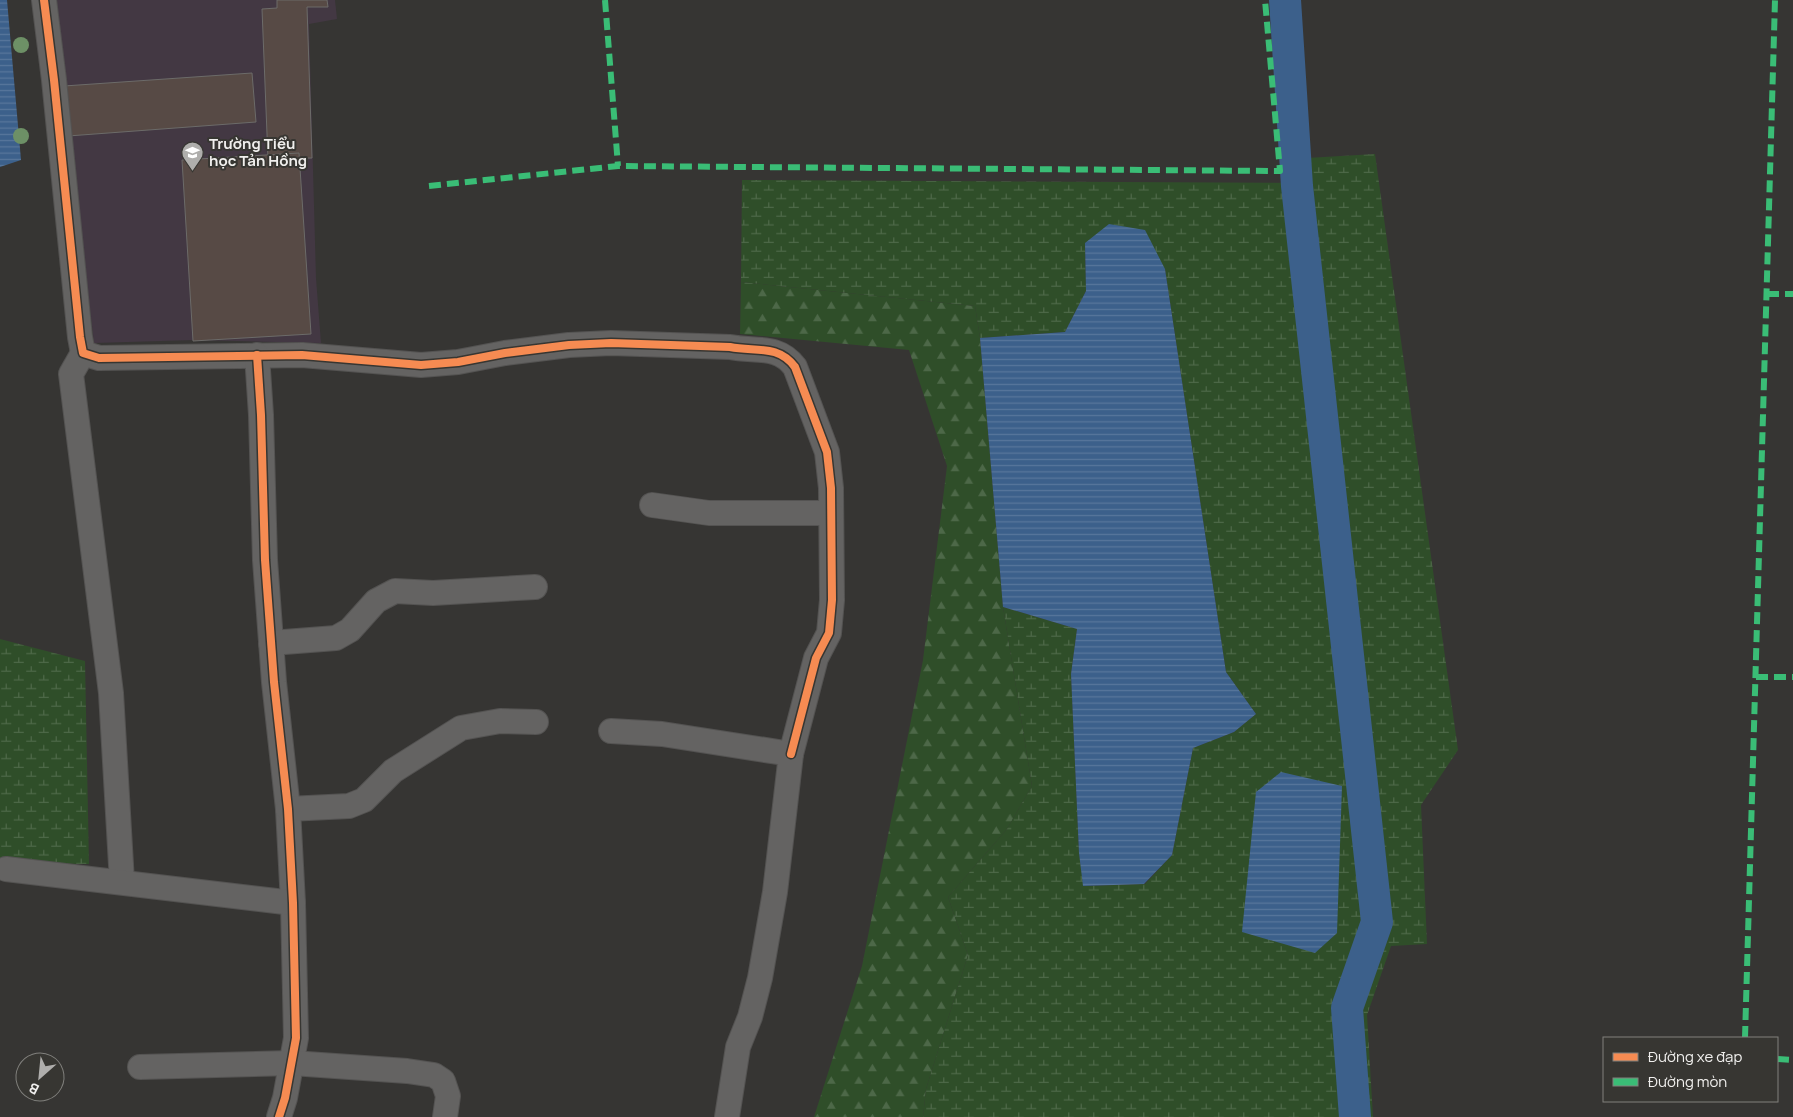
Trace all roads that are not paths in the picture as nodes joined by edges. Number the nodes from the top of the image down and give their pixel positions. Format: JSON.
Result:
{"nodes":[{"id":1,"x":44,"y":0,"type":"edge"},
{"id":2,"x":83,"y":353,"type":"junction"},
{"id":3,"x":257,"y":355,"type":"junction"},
{"id":4,"x":652,"y":505,"type":"dead end"},
{"id":5,"x":831,"y":513,"type":"junction"},
{"id":6,"x":535,"y":587,"type":"dead end"},
{"id":7,"x":271,"y":643,"type":"junction"},
{"id":8,"x":536,"y":722,"type":"dead end"},
{"id":9,"x":611,"y":731,"type":"dead end"},
{"id":10,"x":791,"y":754,"type":"junction"},
{"id":11,"x":288,"y":809,"type":"junction"},
{"id":12,"x":6,"y":869,"type":"dead end"},
{"id":13,"x":122,"y":882,"type":"junction"},
{"id":14,"x":293,"y":903,"type":"junction"},
{"id":15,"x":292,"y":1063,"type":"junction"},
{"id":16,"x":140,"y":1067,"type":"dead end"},
{"id":17,"x":279,"y":1117,"type":"edge"},
{"id":18,"x":445,"y":1117,"type":"edge"},
{"id":19,"x":727,"y":1117,"type":"edge"}],
"edges":[{"from":1,"to":2,"type":"street"},
{"from":2,"to":3,"type":"street"},
{"from":2,"to":13,"type":"street"},
{"from":3,"to":5,"type":"street"},
{"from":3,"to":7,"type":"street"},
{"from":4,"to":5,"type":"street"},
{"from":5,"to":10,"type":"street"},
{"from":6,"to":7,"type":"street"},
{"from":7,"to":11,"type":"street"},
{"from":8,"to":11,"type":"street"},
{"from":9,"to":10,"type":"street"},
{"from":10,"to":19,"type":"street"},
{"from":11,"to":14,"type":"street"},
{"from":12,"to":13,"type":"street"},
{"from":13,"to":14,"type":"street"},
{"from":14,"to":15,"type":"street"},
{"from":15,"to":16,"type":"street"},
{"from":15,"to":17,"type":"street"},
{"from":15,"to":18,"type":"street"}]}
